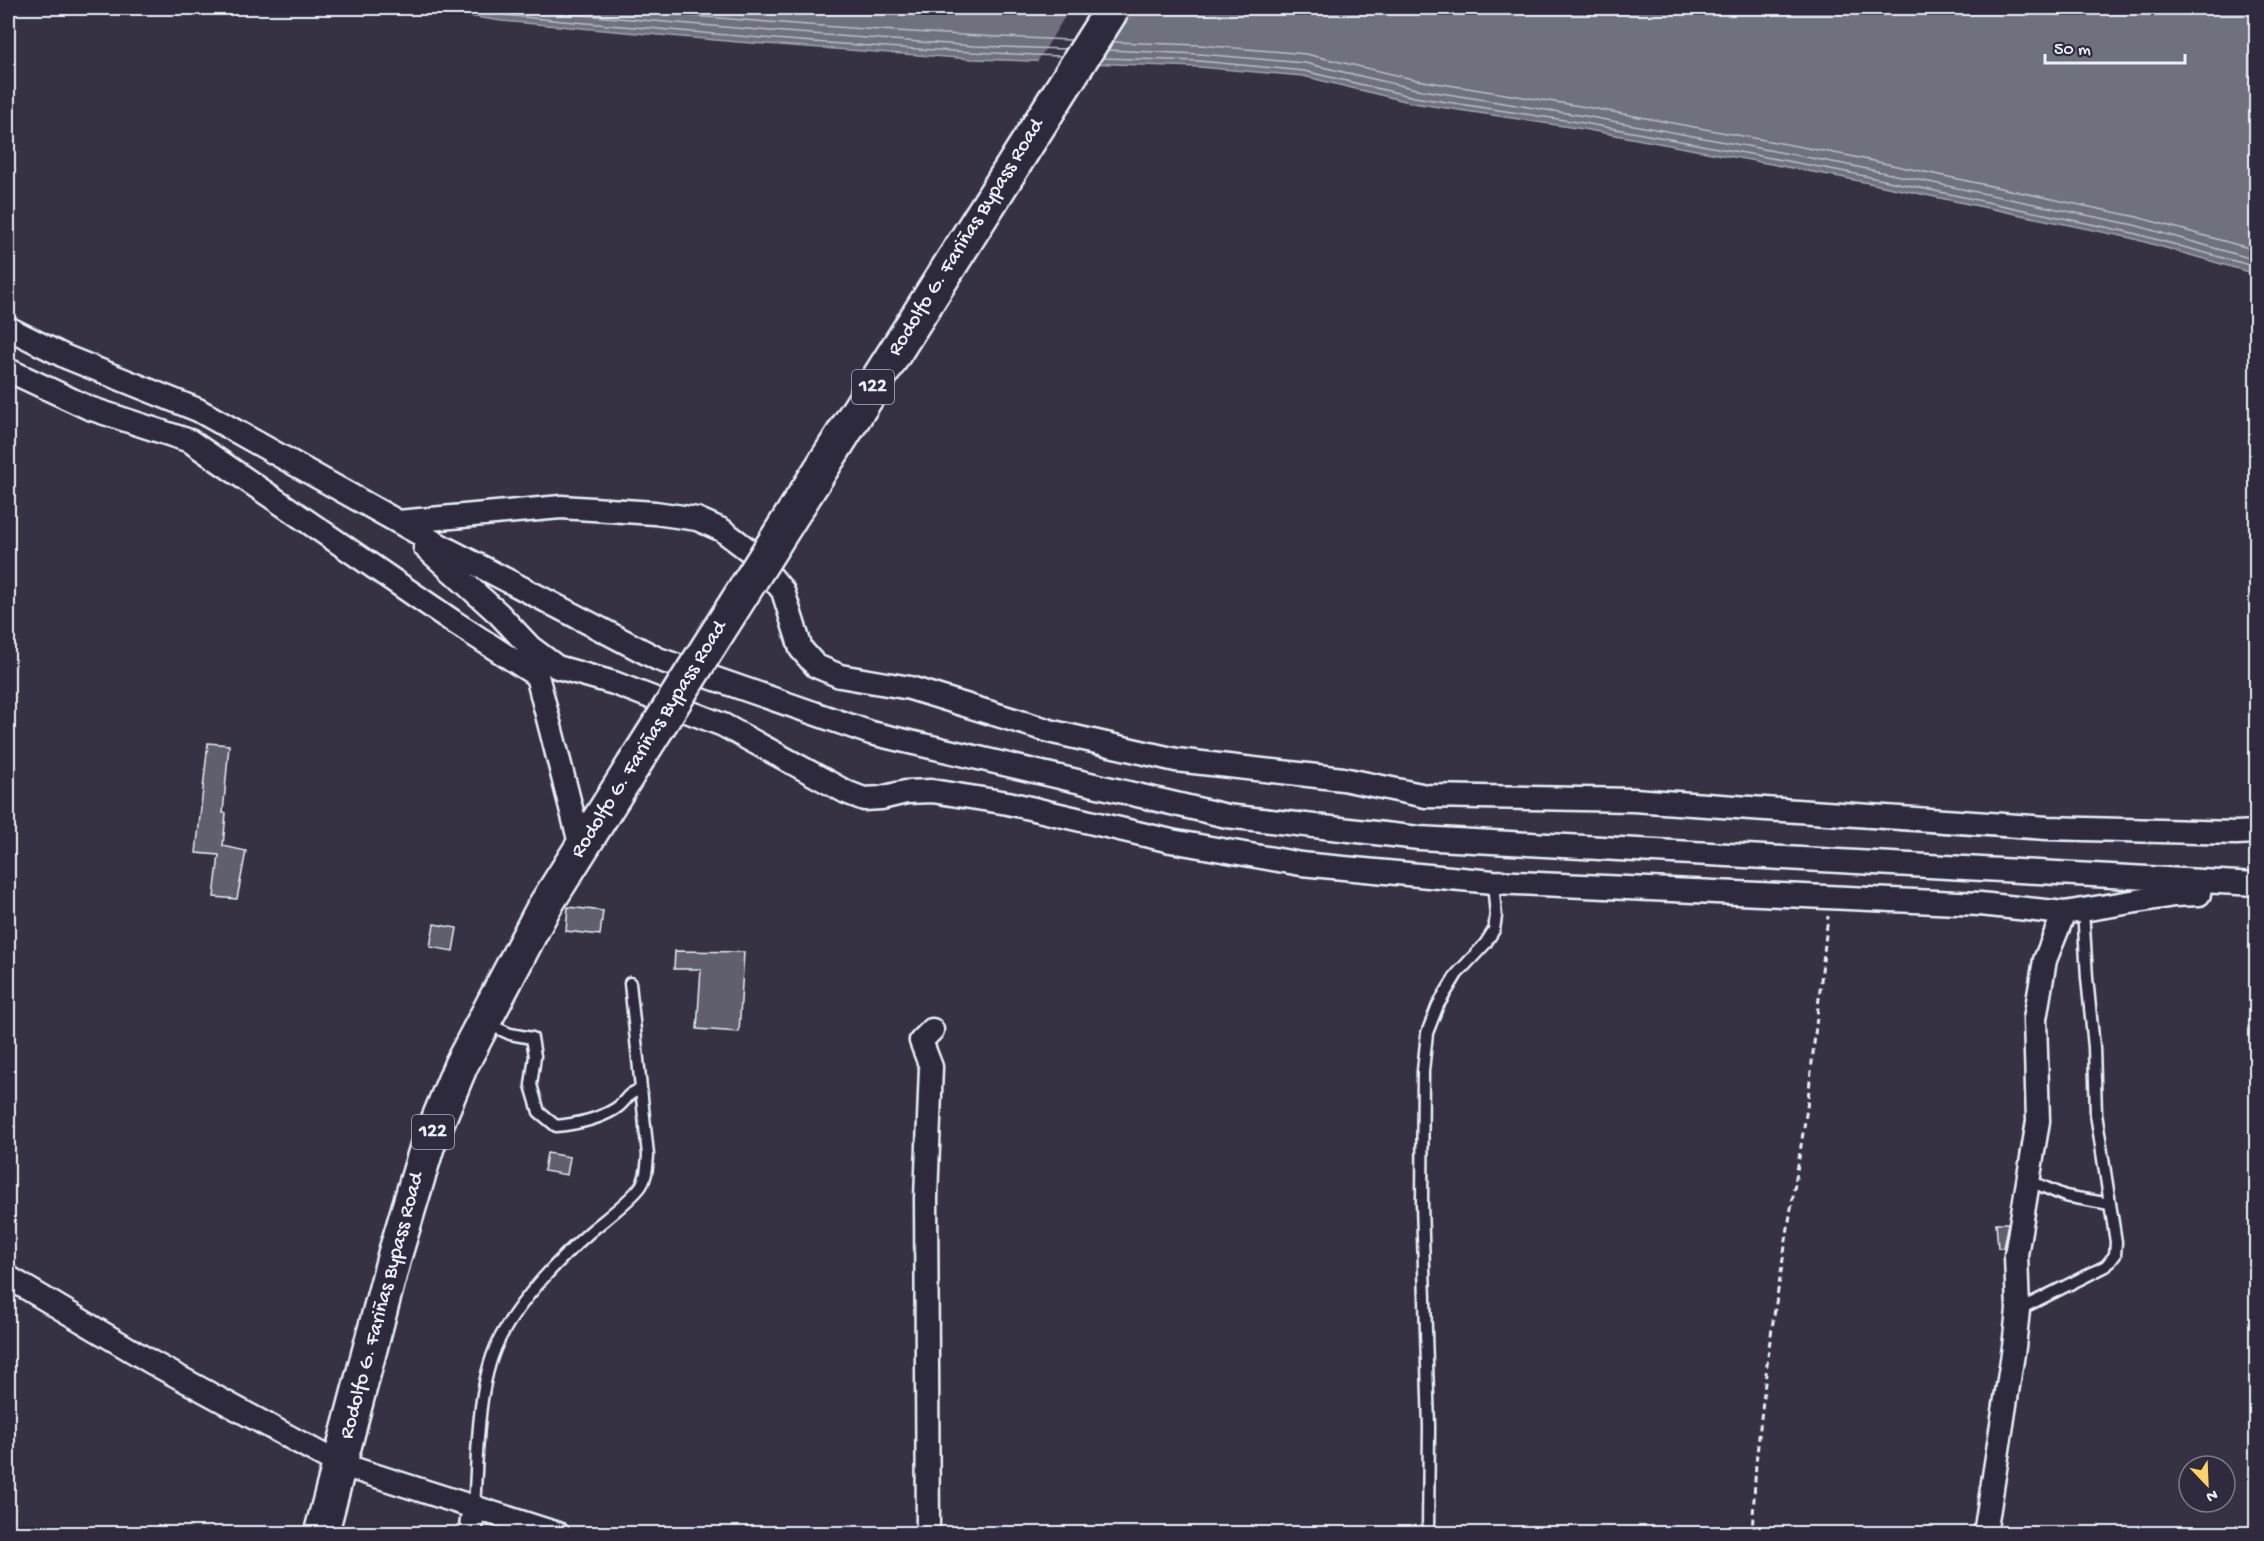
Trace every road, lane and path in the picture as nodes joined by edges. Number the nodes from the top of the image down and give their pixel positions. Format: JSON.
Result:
{"nodes":[{"id":1,"x":1113,"y":8,"type":"edge"},
{"id":2,"x":8,"y":328,"type":"edge"},
{"id":3,"x":8,"y":370,"type":"edge"},
{"id":4,"x":398,"y":522,"type":"junction"},
{"id":5,"x":530,"y":647,"type":"junction"},
{"id":6,"x":536,"y":675,"type":"junction"},
{"id":7,"x":2256,"y":832,"type":"edge"},
{"id":8,"x":581,"y":847,"type":"junction"},
{"id":9,"x":2256,"y":873,"type":"edge"},
{"id":10,"x":1493,"y":882,"type":"junction"},
{"id":11,"x":2256,"y":884,"type":"edge"},
{"id":12,"x":2220,"y":889,"type":"junction"},
{"id":13,"x":2256,"y":896,"type":"edge"},
{"id":14,"x":1830,"y":898,"type":"junction"},
{"id":15,"x":2073,"y":911,"type":"junction"},
{"id":16,"x":630,"y":983,"type":"dead end"},
{"id":17,"x":483,"y":1022,"type":"junction"},
{"id":18,"x":933,"y":1030,"type":"dead end"},
{"id":19,"x":641,"y":1090,"type":"junction"},
{"id":20,"x":2030,"y":1181,"type":"junction"},
{"id":21,"x":2110,"y":1204,"type":"junction"},
{"id":22,"x":8,"y":1277,"type":"edge"},
{"id":23,"x":2018,"y":1310,"type":"junction"},
{"id":24,"x":339,"y":1464,"type":"junction"},
{"id":25,"x":474,"y":1506,"type":"junction"},
{"id":26,"x":321,"y":1533,"type":"edge"},
{"id":27,"x":470,"y":1533,"type":"edge"},
{"id":28,"x":558,"y":1533,"type":"edge"},
{"id":29,"x":928,"y":1533,"type":"edge"},
{"id":30,"x":1428,"y":1533,"type":"edge"},
{"id":31,"x":1752,"y":1533,"type":"edge"},
{"id":32,"x":1985,"y":1533,"type":"edge"}],
"edges":[{"from":1,"to":8,"type":"main road","name":"Rodolfo G. Fariñas Bypass Road","number":"122","bridge":true},
{"from":2,"to":4,"type":"street"},
{"from":3,"to":6,"type":"street"},
{"from":4,"to":5,"type":"street"},
{"from":4,"to":7,"type":"street"},
{"from":4,"to":12,"type":"street"},
{"from":5,"to":6,"type":"street"},
{"from":5,"to":10,"type":"street"},
{"from":6,"to":8,"type":"street"},
{"from":8,"to":17,"type":"main road","name":"Rodolfo G. Fariñas Bypass Road","number":"122"},
{"from":9,"to":12,"type":"street"},
{"from":10,"to":14,"type":"street"},
{"from":10,"to":30,"type":"lane"},
{"from":11,"to":12,"type":"street"},
{"from":12,"to":13,"type":"street"},
{"from":12,"to":15,"type":"street"},
{"from":14,"to":15,"type":"street"},
{"from":14,"to":31,"type":"path"},
{"from":15,"to":20,"type":"street"},
{"from":15,"to":21,"type":"lane"},
{"from":16,"to":19,"type":"lane"},
{"from":17,"to":19,"type":"lane"},
{"from":17,"to":24,"type":"main road","name":"Rodolfo G. Fariñas Bypass Road","number":"122"},
{"from":18,"to":29,"type":"street"},
{"from":19,"to":25,"type":"lane"},
{"from":20,"to":21,"type":"lane"},
{"from":20,"to":23,"type":"street"},
{"from":21,"to":23,"type":"lane"},
{"from":22,"to":24,"type":"street"},
{"from":23,"to":32,"type":"street"},
{"from":24,"to":25,"type":"street"},
{"from":24,"to":26,"type":"main road","name":"Rodolfo G. Fariñas Bypass Road","number":"122"},
{"from":25,"to":27,"type":"street"},
{"from":25,"to":28,"type":"street"}]}
